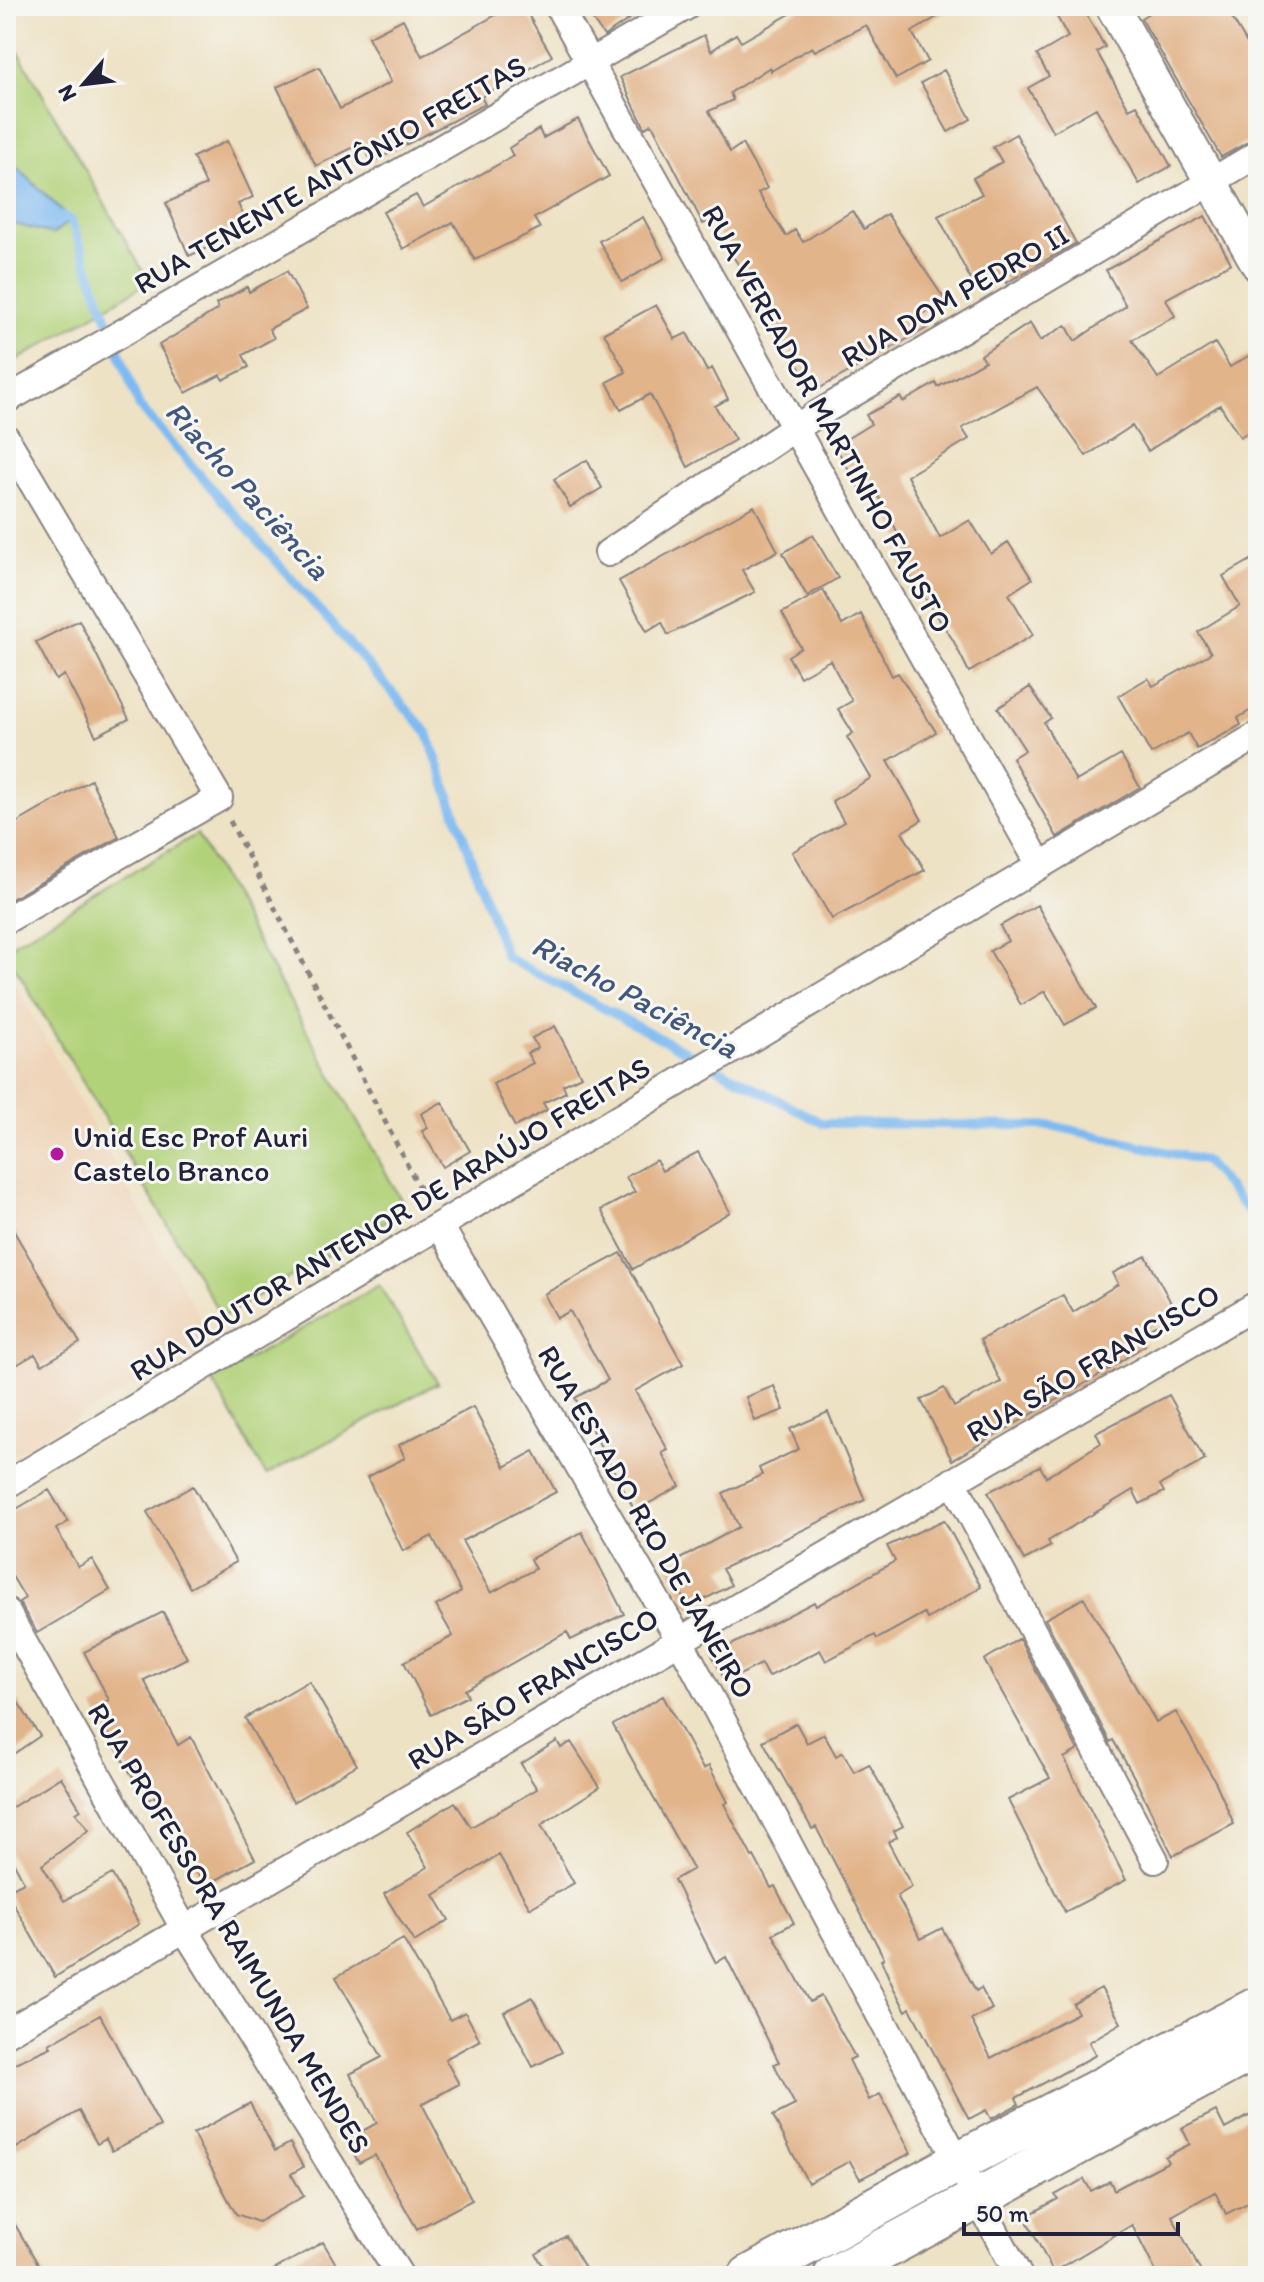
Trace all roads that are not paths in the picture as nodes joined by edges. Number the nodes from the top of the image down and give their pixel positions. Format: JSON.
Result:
{"nodes":[{"id":1,"x":558,"y":6,"type":"edge"},
{"id":2,"x":687,"y":6,"type":"edge"},
{"id":3,"x":1112,"y":6,"type":"edge"},
{"id":4,"x":589,"y":60,"type":"junction"},
{"id":5,"x":1258,"y":154,"type":"edge"},
{"id":6,"x":1211,"y":183,"type":"junction"},
{"id":7,"x":1258,"y":265,"type":"edge"},
{"id":8,"x":6,"y":400,"type":"edge"},
{"id":9,"x":796,"y":427,"type":"junction"},
{"id":10,"x":6,"y":438,"type":"edge"},
{"id":11,"x":608,"y":553,"type":"dead end"},
{"id":12,"x":1258,"y":735,"type":"edge"},
{"id":13,"x":1040,"y":865,"type":"junction"},
{"id":14,"x":6,"y":920,"type":"edge"},
{"id":15,"x":440,"y":1226,"type":"junction"},
{"id":16,"x":1258,"y":1304,"type":"edge"},
{"id":17,"x":953,"y":1481,"type":"junction"},
{"id":18,"x":6,"y":1485,"type":"edge"},
{"id":19,"x":6,"y":1611,"type":"edge"},
{"id":20,"x":679,"y":1639,"type":"junction"},
{"id":21,"x":1155,"y":1860,"type":"dead end"},
{"id":22,"x":185,"y":1930,"type":"junction"},
{"id":23,"x":1258,"y":2007,"type":"edge"},
{"id":24,"x":6,"y":2033,"type":"edge"},
{"id":25,"x":1258,"y":2047,"type":"edge"},
{"id":26,"x":958,"y":2162,"type":"junction"},
{"id":27,"x":979,"y":2200,"type":"junction"},
{"id":28,"x":400,"y":2276,"type":"edge"},
{"id":29,"x":749,"y":2276,"type":"edge"},
{"id":30,"x":834,"y":2276,"type":"edge"},
{"id":31,"x":1019,"y":2276,"type":"edge"}],
"edges":[{"from":1,"to":4,"type":"street","name":"RUA VEREADOR MARTINHO FAUSTO"},
{"from":2,"to":4,"type":"street","name":"RUA TENENTE ANTÔNIO FREITAS"},
{"from":3,"to":6,"type":"street"},
{"from":4,"to":8,"type":"street","name":"RUA TENENTE ANTÔNIO FREITAS"},
{"from":4,"to":9,"type":"street","name":"RUA VEREADOR MARTINHO FAUSTO"},
{"from":5,"to":6,"type":"street","name":"RUA DOM PEDRO II"},
{"from":6,"to":7,"type":"street"},
{"from":6,"to":9,"type":"street","name":"RUA DOM PEDRO II"},
{"from":9,"to":11,"type":"street","name":"RUA DOM PEDRO II"},
{"from":9,"to":13,"type":"street","name":"RUA VEREADOR MARTINHO FAUSTO"},
{"from":10,"to":14,"type":"street"},
{"from":12,"to":13,"type":"street","name":"RUA DOUTOR ANTENOR DE ARAÚJO FREITAS"},
{"from":13,"to":15,"type":"street","name":"RUA DOUTOR ANTENOR DE ARAÚJO FREITAS"},
{"from":15,"to":18,"type":"street","name":"RUA DOUTOR ANTENOR DE ARAÚJO FREITAS"},
{"from":15,"to":20,"type":"street","name":"RUA ESTADO RIO DE JANEIRO"},
{"from":16,"to":17,"type":"street","name":"RUA SÃO FRANCISCO"},
{"from":17,"to":20,"type":"street","name":"RUA SÃO FRANCISCO"},
{"from":17,"to":21,"type":"street"},
{"from":19,"to":22,"type":"street","name":"RUA PROFESSORA RAIMUNDA MENDES"},
{"from":20,"to":22,"type":"street","name":"RUA SÃO FRANCISCO"},
{"from":20,"to":26,"type":"street","name":"RUA ESTADO RIO DE JANEIRO"},
{"from":22,"to":24,"type":"street","name":"RUA SÃO FRANCISCO"},
{"from":22,"to":28,"type":"street","name":"RUA PROFESSORA RAIMUNDA MENDES"},
{"from":23,"to":26,"type":"main road"},
{"from":25,"to":27,"type":"main road"},
{"from":26,"to":27,"type":"street","name":"RUA ESTADO RIO DE JANEIRO"},
{"from":26,"to":29,"type":"main road"},
{"from":27,"to":30,"type":"main road"},
{"from":27,"to":31,"type":"street","name":"RUA ESTADO RIO DE JANEIRO"}]}
